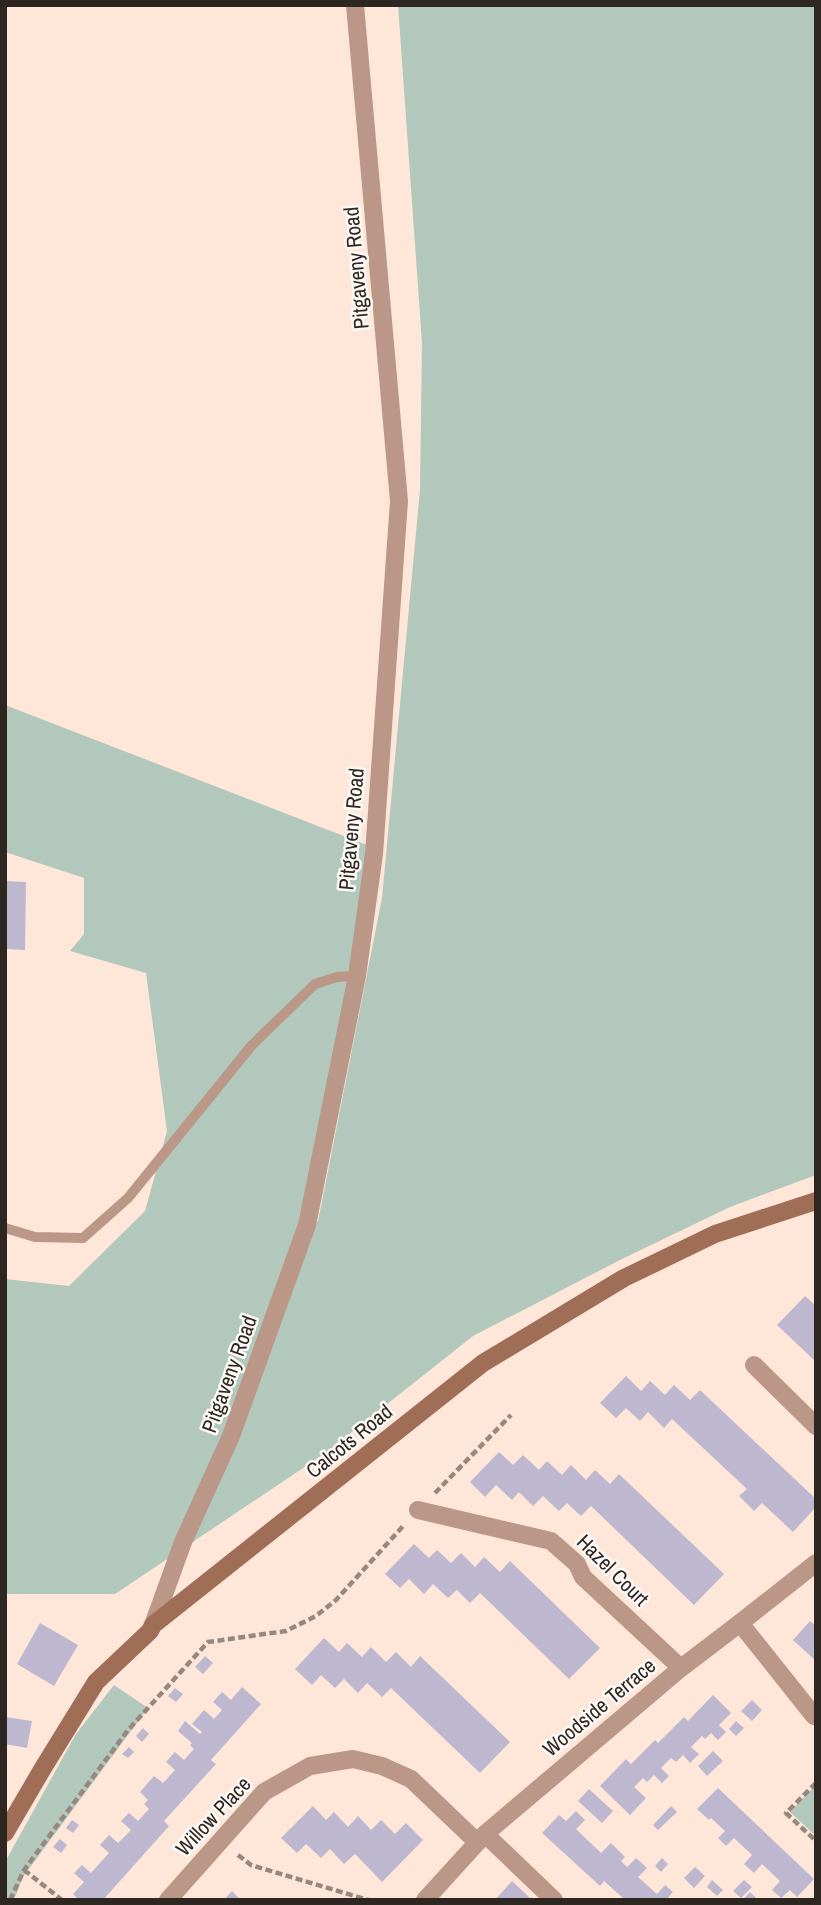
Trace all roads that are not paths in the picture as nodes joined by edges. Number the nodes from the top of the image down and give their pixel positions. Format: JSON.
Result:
{"nodes":[{"id":1,"x":355,"y":5,"type":"edge"},
{"id":2,"x":357,"y":976,"type":"junction"},
{"id":3,"x":816,"y":1201,"type":"edge"},
{"id":4,"x":5,"y":1228,"type":"edge"},
{"id":5,"x":754,"y":1365,"type":"dead end"},
{"id":6,"x":816,"y":1426,"type":"edge"},
{"id":7,"x":418,"y":1510,"type":"road end"},
{"id":8,"x":816,"y":1563,"type":"edge"},
{"id":9,"x":740,"y":1623,"type":"junction"},
{"id":10,"x":153,"y":1625,"type":"junction"},
{"id":11,"x":681,"y":1668,"type":"junction"},
{"id":12,"x":814,"y":1716,"type":"edge"},
{"id":13,"x":5,"y":1833,"type":"edge"},
{"id":14,"x":481,"y":1838,"type":"junction"},
{"id":15,"x":168,"y":1900,"type":"edge"},
{"id":16,"x":425,"y":1900,"type":"edge"},
{"id":17,"x":554,"y":1900,"type":"edge"}],
"edges":[{"from":1,"to":2,"type":"street","name":"Pitgaveny Road"},
{"from":2,"to":4,"type":"lane"},
{"from":2,"to":10,"type":"street","name":"Pitgaveny Road"},
{"from":3,"to":10,"type":"street","name":"Calcots Road"},
{"from":5,"to":6,"type":"street"},
{"from":7,"to":11,"type":"street","name":"Hazel Court"},
{"from":8,"to":9,"type":"street","name":"Woodside Terrace"},
{"from":9,"to":11,"type":"street","name":"Woodside Terrace"},
{"from":9,"to":12,"type":"street"},
{"from":10,"to":13,"type":"street","name":"Calcots Road"},
{"from":11,"to":14,"type":"street","name":"Woodside Terrace"},
{"from":14,"to":15,"type":"street","name":"Willow Place"},
{"from":14,"to":16,"type":"street","name":"Woodside Terrace"},
{"from":14,"to":17,"type":"street","name":"Willow Place"}]}
